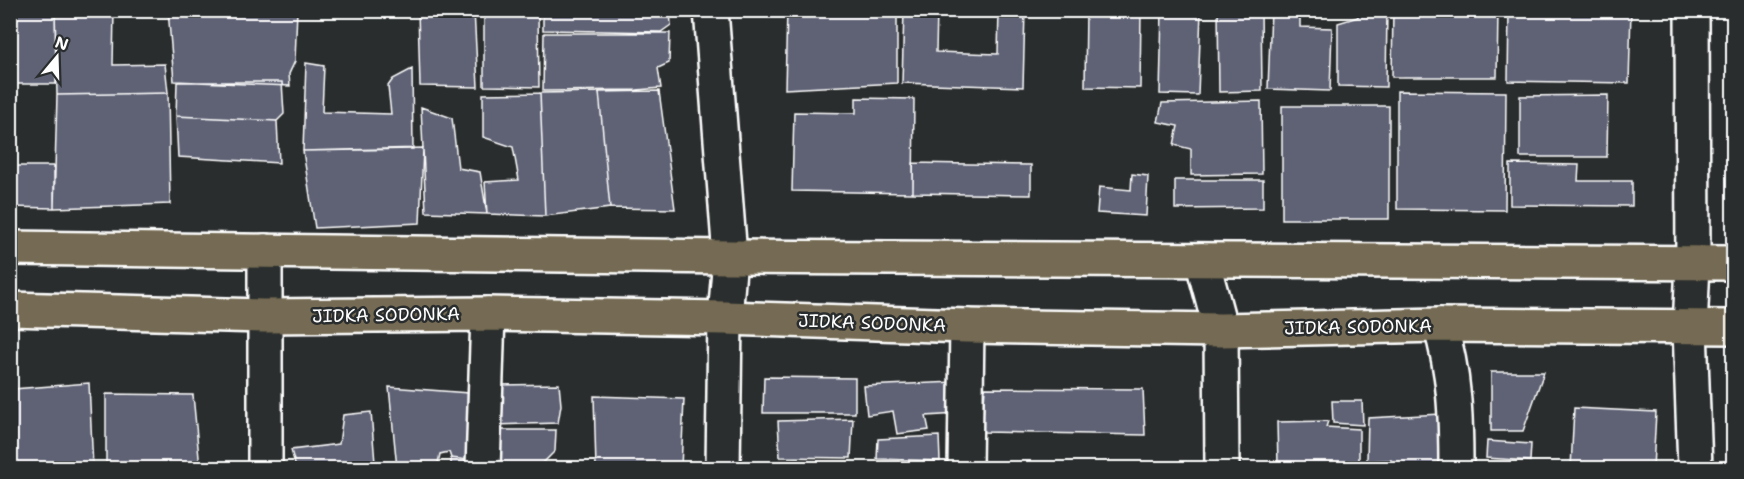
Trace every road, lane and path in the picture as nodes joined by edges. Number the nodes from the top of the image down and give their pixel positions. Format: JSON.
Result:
{"nodes":[{"id":1,"x":711,"y":10,"type":"edge"},
{"id":2,"x":1692,"y":10,"type":"edge"},
{"id":3,"x":10,"y":248,"type":"edge"},
{"id":4,"x":265,"y":251,"type":"junction"},
{"id":5,"x":730,"y":256,"type":"junction"},
{"id":6,"x":1202,"y":260,"type":"junction"},
{"id":7,"x":1734,"y":263,"type":"edge"},
{"id":8,"x":1693,"y":264,"type":"junction"},
{"id":9,"x":10,"y":309,"type":"edge"},
{"id":10,"x":488,"y":314,"type":"junction"},
{"id":11,"x":263,"y":316,"type":"junction"},
{"id":12,"x":725,"y":318,"type":"junction"},
{"id":13,"x":1440,"y":325,"type":"junction"},
{"id":14,"x":967,"y":326,"type":"junction"},
{"id":15,"x":1734,"y":327,"type":"edge"},
{"id":16,"x":1690,"y":328,"type":"junction"},
{"id":17,"x":1221,"y":330,"type":"junction"},
{"id":18,"x":265,"y":468,"type":"edge"},
{"id":19,"x":483,"y":468,"type":"edge"},
{"id":20,"x":723,"y":468,"type":"edge"},
{"id":21,"x":965,"y":468,"type":"edge"},
{"id":22,"x":1222,"y":468,"type":"edge"},
{"id":23,"x":1456,"y":468,"type":"edge"},
{"id":24,"x":1695,"y":468,"type":"edge"}],
"edges":[{"from":1,"to":5,"type":"street"},
{"from":2,"to":8,"type":"street"},
{"from":3,"to":4,"type":"main road"},
{"from":4,"to":5,"type":"main road"},
{"from":4,"to":11,"type":"street"},
{"from":5,"to":6,"type":"main road"},
{"from":5,"to":12,"type":"street"},
{"from":6,"to":8,"type":"main road"},
{"from":6,"to":17,"type":"street"},
{"from":7,"to":8,"type":"main road"},
{"from":8,"to":16,"type":"street"},
{"from":9,"to":11,"type":"main road","name":"JIDKA SODONKA"},
{"from":10,"to":11,"type":"main road","name":"JIDKA SODONKA"},
{"from":10,"to":12,"type":"main road","name":"JIDKA SODONKA"},
{"from":10,"to":19,"type":"street"},
{"from":11,"to":18,"type":"street"},
{"from":12,"to":14,"type":"main road","name":"JIDKA SODONKA"},
{"from":12,"to":20,"type":"street"},
{"from":13,"to":16,"type":"main road","name":"JIDKA SODONKA"},
{"from":13,"to":17,"type":"main road","name":"JIDKA SODONKA"},
{"from":13,"to":23,"type":"street"},
{"from":14,"to":17,"type":"main road","name":"JIDKA SODONKA"},
{"from":14,"to":21,"type":"street"},
{"from":15,"to":16,"type":"main road","name":"JIDKA SODONKA"},
{"from":16,"to":24,"type":"street"},
{"from":17,"to":22,"type":"street"}]}
